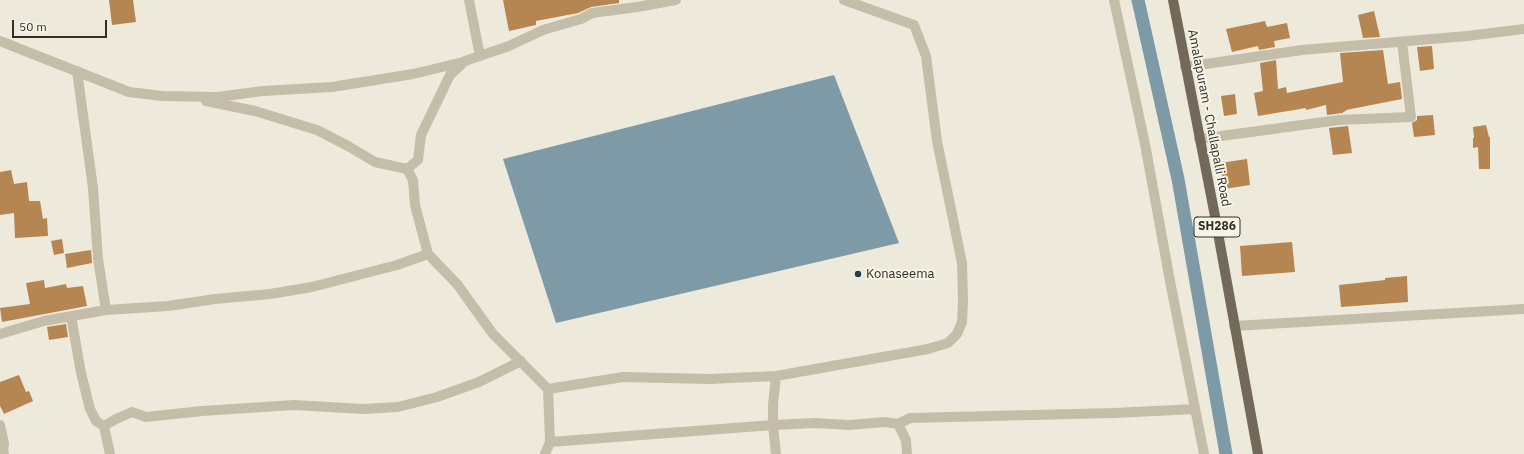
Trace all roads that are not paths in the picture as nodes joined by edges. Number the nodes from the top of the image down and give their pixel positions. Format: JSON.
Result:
{"nodes":[{"id":1,"x":469,"y":0,"type":"edge"},
{"id":2,"x":676,"y":0,"type":"edge"},
{"id":3,"x":844,"y":0,"type":"edge"},
{"id":4,"x":1114,"y":0,"type":"edge"},
{"id":5,"x":1173,"y":0,"type":"edge"},
{"id":6,"x":1524,"y":29,"type":"edge"},
{"id":7,"x":0,"y":41,"type":"edge"},
{"id":8,"x":1402,"y":42,"type":"junction"},
{"id":9,"x":480,"y":56,"type":"junction"},
{"id":10,"x":465,"y":61,"type":"junction"},
{"id":11,"x":1185,"y":67,"type":"junction"},
{"id":12,"x":77,"y":71,"type":"junction"},
{"id":13,"x":186,"y":96,"type":"junction"},
{"id":14,"x":1200,"y":139,"type":"junction"},
{"id":15,"x":407,"y":169,"type":"junction"},
{"id":16,"x":428,"y":254,"type":"junction"},
{"id":17,"x":1524,"y":309,"type":"edge"},
{"id":18,"x":106,"y":310,"type":"junction"},
{"id":19,"x":71,"y":316,"type":"junction"},
{"id":20,"x":1234,"y":326,"type":"junction"},
{"id":21,"x":0,"y":334,"type":"edge"},
{"id":22,"x":521,"y":361,"type":"junction"},
{"id":23,"x":776,"y":376,"type":"junction"},
{"id":24,"x":548,"y":389,"type":"junction"},
{"id":25,"x":1195,"y":409,"type":"junction"},
{"id":26,"x":898,"y":424,"type":"junction"},
{"id":27,"x":0,"y":425,"type":"edge"},
{"id":28,"x":773,"y":425,"type":"junction"},
{"id":29,"x":104,"y":426,"type":"junction"},
{"id":30,"x":550,"y":442,"type":"junction"},
{"id":31,"x":4,"y":454,"type":"edge"},
{"id":32,"x":110,"y":454,"type":"edge"},
{"id":33,"x":545,"y":454,"type":"edge"},
{"id":34,"x":776,"y":454,"type":"edge"},
{"id":35,"x":907,"y":454,"type":"edge"},
{"id":36,"x":1204,"y":454,"type":"edge"},
{"id":37,"x":1258,"y":454,"type":"edge"}],
"edges":[{"from":1,"to":9,"type":"street"},
{"from":2,"to":9,"type":"street"},
{"from":3,"to":23,"type":"street"},
{"from":4,"to":25,"type":"street"},
{"from":5,"to":11,"type":"main road","name":"Amalapuram - Challapalli Road","number":"SH286"},
{"from":6,"to":8,"type":"street"},
{"from":7,"to":12,"type":"street"},
{"from":8,"to":11,"type":"street"},
{"from":8,"to":14,"type":"street"},
{"from":9,"to":10,"type":"street"},
{"from":10,"to":13,"type":"street"},
{"from":10,"to":15,"type":"street"},
{"from":11,"to":14,"type":"main road","name":"Amalapuram - Challapalli Road","number":"SH286"},
{"from":12,"to":13,"type":"street"},
{"from":12,"to":18,"type":"street"},
{"from":13,"to":15,"type":"street"},
{"from":14,"to":20,"type":"main road","name":"Amalapuram - Challapalli Road","number":"SH286"},
{"from":15,"to":16,"type":"street"},
{"from":16,"to":18,"type":"street"},
{"from":16,"to":22,"type":"street"},
{"from":17,"to":20,"type":"street"},
{"from":18,"to":19,"type":"street"},
{"from":19,"to":21,"type":"street"},
{"from":19,"to":29,"type":"street"},
{"from":20,"to":37,"type":"main road","name":"Amalapuram - Challapalli Road","number":"SH286"},
{"from":22,"to":24,"type":"street"},
{"from":22,"to":29,"type":"street"},
{"from":23,"to":24,"type":"street"},
{"from":23,"to":28,"type":"street"},
{"from":24,"to":30,"type":"street"},
{"from":25,"to":26,"type":"street"},
{"from":25,"to":36,"type":"street"},
{"from":26,"to":28,"type":"street"},
{"from":26,"to":35,"type":"street"},
{"from":27,"to":31,"type":"street"},
{"from":28,"to":30,"type":"street"},
{"from":28,"to":34,"type":"street"},
{"from":29,"to":32,"type":"street"},
{"from":30,"to":33,"type":"street"}]}
